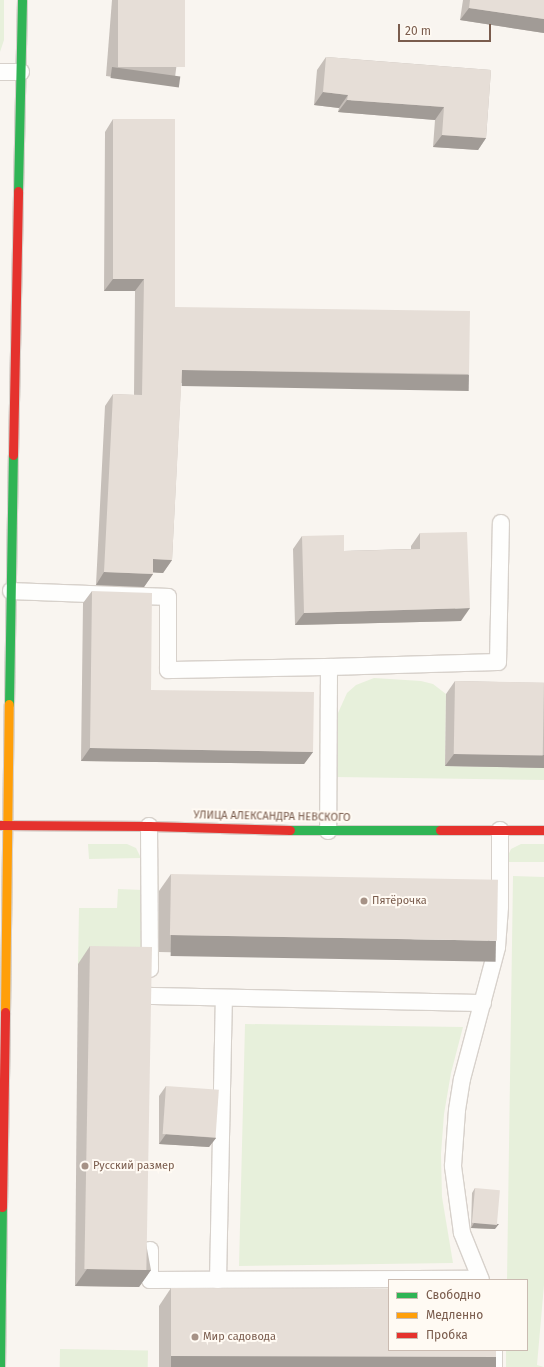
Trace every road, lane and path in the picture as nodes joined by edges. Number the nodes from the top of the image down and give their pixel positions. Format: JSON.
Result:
{"nodes":[{"id":1,"x":22,"y":0,"type":"edge"},
{"id":2,"x":0,"y":72,"type":"edge"},
{"id":3,"x":21,"y":72,"type":"junction"},
{"id":4,"x":501,"y":523,"type":"dead end"},
{"id":5,"x":6,"y":552,"type":"edge"},
{"id":6,"x":11,"y":591,"type":"junction"},
{"id":7,"x":5,"y":667,"type":"edge"},
{"id":8,"x":329,"y":667,"type":"junction"},
{"id":9,"x":4,"y":825,"type":"edge"},
{"id":10,"x":149,"y":826,"type":"junction"},
{"id":11,"x":328,"y":830,"type":"junction"},
{"id":12,"x":500,"y":830,"type":"junction"},
{"id":13,"x":544,"y":830,"type":"edge"},
{"id":14,"x":224,"y":998,"type":"junction"},
{"id":15,"x":483,"y":1003,"type":"junction"},
{"id":16,"x":1,"y":1201,"type":"edge"},
{"id":17,"x":150,"y":1233,"type":"edge"},
{"id":18,"x":388,"y":1279,"type":"edge"},
{"id":19,"x":481,"y":1279,"type":"edge"},
{"id":20,"x":218,"y":1280,"type":"junction"},
{"id":21,"x":0,"y":1300,"type":"edge"},
{"id":22,"x":494,"y":1351,"type":"edge"},
{"id":23,"x":0,"y":1367,"type":"edge"},
{"id":24,"x":494,"y":1367,"type":"edge"}],
"edges":[{"from":1,"to":3,"type":"street"},
{"from":2,"to":3,"type":"lane"},
{"from":3,"to":5,"type":"street"},
{"from":4,"to":8,"type":"lane"},
{"from":5,"to":6,"type":"street"},
{"from":6,"to":7,"type":"street"},
{"from":6,"to":8,"type":"lane"},
{"from":7,"to":9,"type":"street"},
{"from":8,"to":11,"type":"lane"},
{"from":9,"to":10,"type":"street","name":"УЛИЦА АЛЕКСАНДРА НЕВСКОГО"},
{"from":9,"to":16,"type":"street"},
{"from":10,"to":11,"type":"street","name":"УЛИЦА АЛЕКСАНДРА НЕВСКОГО"},
{"from":10,"to":14,"type":"lane"},
{"from":11,"to":12,"type":"street","name":"УЛИЦА АЛЕКСАНДРА НЕВСКОГО"},
{"from":12,"to":13,"type":"street","name":"УЛИЦА АЛЕКСАНДРА НЕВСКОГО"},
{"from":12,"to":15,"type":"lane"},
{"from":14,"to":15,"type":"lane"},
{"from":14,"to":20,"type":"lane"},
{"from":15,"to":19,"type":"lane"},
{"from":16,"to":21,"type":"street"},
{"from":17,"to":20,"type":"lane"},
{"from":18,"to":20,"type":"lane"},
{"from":21,"to":23,"type":"street"},
{"from":22,"to":24,"type":"lane"}]}
